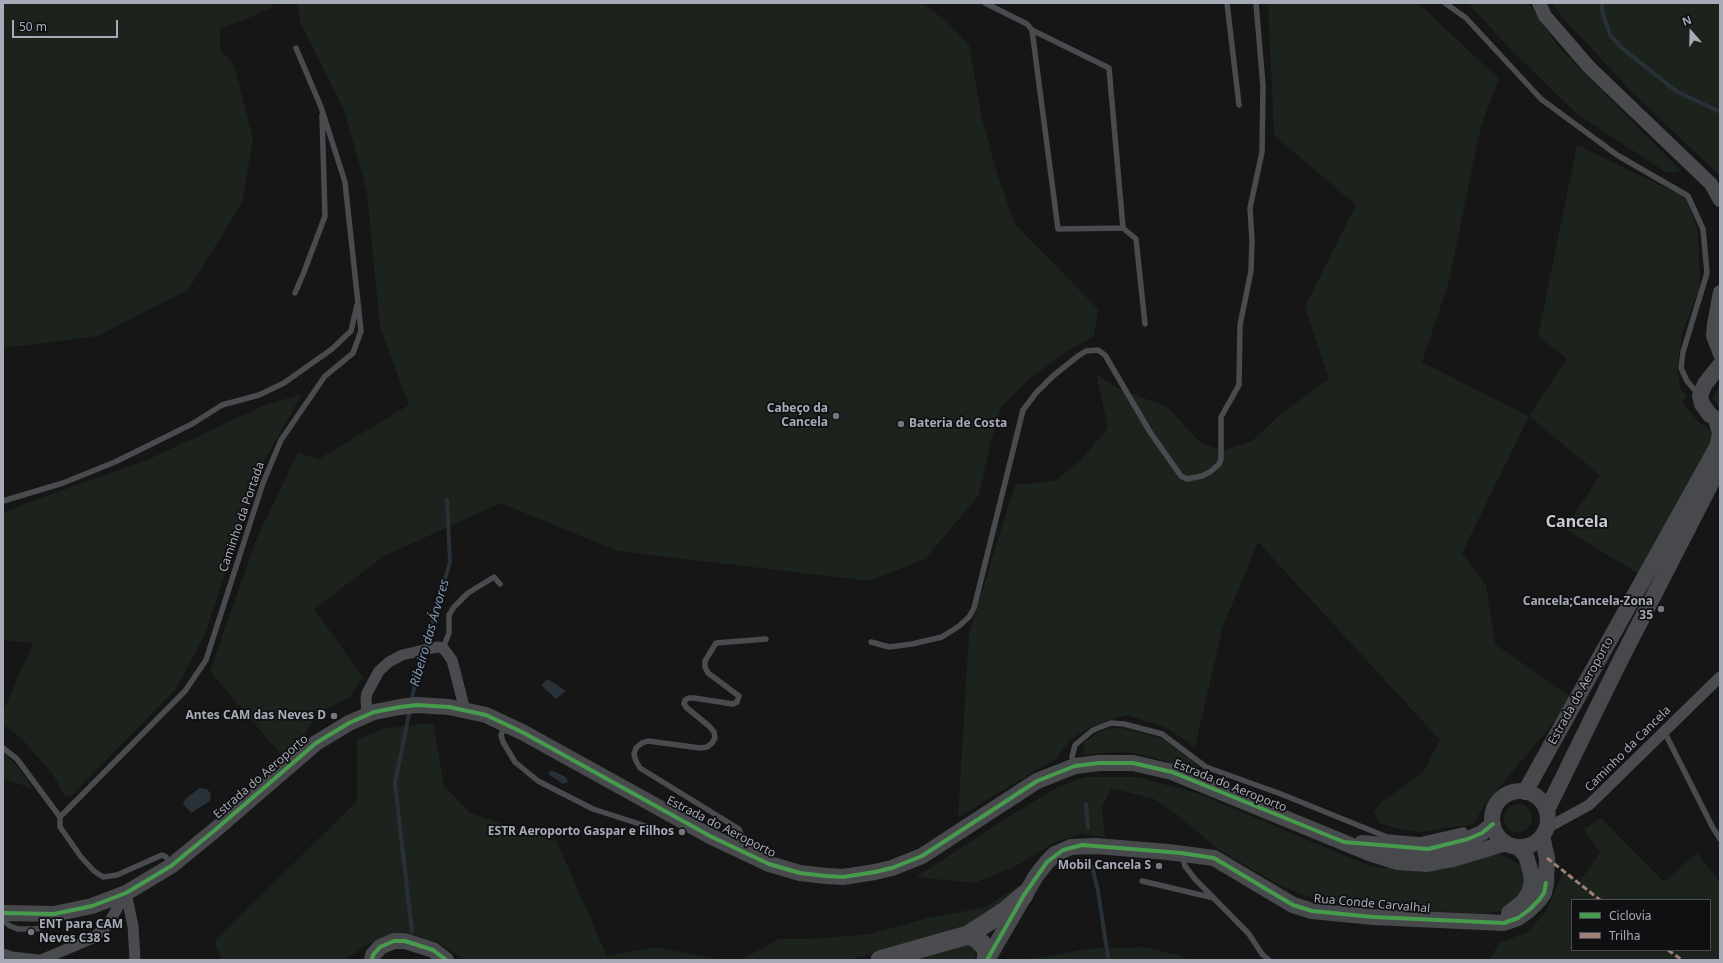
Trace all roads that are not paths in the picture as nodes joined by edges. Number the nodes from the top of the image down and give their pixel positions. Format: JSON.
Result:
{"nodes":[{"id":1,"x":985,"y":3,"type":"edge"},
{"id":2,"x":1227,"y":3,"type":"edge"},
{"id":3,"x":1256,"y":3,"type":"edge"},
{"id":4,"x":1445,"y":3,"type":"edge"},
{"id":5,"x":1539,"y":3,"type":"edge"},
{"id":6,"x":1032,"y":30,"type":"junction"},
{"id":7,"x":296,"y":48,"type":"dead end"},
{"id":8,"x":1239,"y":104,"type":"dead end"},
{"id":9,"x":322,"y":107,"type":"junction"},
{"id":10,"x":1720,"y":200,"type":"edge"},
{"id":11,"x":1123,"y":228,"type":"junction"},
{"id":12,"x":1720,"y":292,"type":"edge"},
{"id":13,"x":295,"y":293,"type":"dead end"},
{"id":14,"x":358,"y":301,"type":"junction"},
{"id":15,"x":1145,"y":324,"type":"dead end"},
{"id":16,"x":1720,"y":354,"type":"edge"},
{"id":17,"x":1720,"y":365,"type":"edge"},
{"id":18,"x":1700,"y":396,"type":"junction"},
{"id":19,"x":1718,"y":420,"type":"edge"},
{"id":20,"x":1720,"y":466,"type":"edge"},
{"id":21,"x":3,"y":501,"type":"edge"},
{"id":22,"x":500,"y":584,"type":"dead end"},
{"id":23,"x":766,"y":639,"type":"dead end"},
{"id":24,"x":871,"y":642,"type":"dead end"},
{"id":25,"x":443,"y":648,"type":"junction"},
{"id":26,"x":1720,"y":677,"type":"edge"},
{"id":27,"x":464,"y":710,"type":"junction"},
{"id":28,"x":373,"y":714,"type":"junction"},
{"id":29,"x":506,"y":724,"type":"junction"},
{"id":30,"x":1664,"y":731,"type":"junction"},
{"id":31,"x":3,"y":748,"type":"edge"},
{"id":32,"x":1075,"y":766,"type":"junction"},
{"id":33,"x":1524,"y":792,"type":"junction"},
{"id":34,"x":1547,"y":810,"type":"junction"},
{"id":35,"x":60,"y":817,"type":"junction"},
{"id":36,"x":1492,"y":824,"type":"junction"},
{"id":37,"x":655,"y":829,"type":"dead end"},
{"id":38,"x":1544,"y":832,"type":"junction"},
{"id":39,"x":1468,"y":839,"type":"junction"},
{"id":40,"x":1720,"y":839,"type":"edge"},
{"id":41,"x":1344,"y":842,"type":"junction"},
{"id":42,"x":1512,"y":845,"type":"junction"},
{"id":43,"x":736,"y":849,"type":"junction"},
{"id":44,"x":1181,"y":853,"type":"junction"},
{"id":45,"x":171,"y":866,"type":"junction"},
{"id":46,"x":1142,"y":881,"type":"dead end"},
{"id":47,"x":126,"y":893,"type":"junction"},
{"id":48,"x":1024,"y":895,"type":"junction"},
{"id":49,"x":1214,"y":898,"type":"junction"},
{"id":50,"x":70,"y":911,"type":"junction"},
{"id":51,"x":3,"y":913,"type":"edge"},
{"id":52,"x":3,"y":920,"type":"edge"},
{"id":53,"x":1485,"y":922,"type":"junction"},
{"id":54,"x":968,"y":935,"type":"junction"},
{"id":55,"x":3,"y":954,"type":"edge"},
{"id":56,"x":38,"y":960,"type":"edge"},
{"id":57,"x":41,"y":960,"type":"edge"},
{"id":58,"x":135,"y":960,"type":"edge"},
{"id":59,"x":372,"y":960,"type":"edge"},
{"id":60,"x":446,"y":960,"type":"edge"},
{"id":61,"x":880,"y":960,"type":"edge"},
{"id":62,"x":986,"y":960,"type":"edge"},
{"id":63,"x":1269,"y":960,"type":"edge"}],
"edges":[{"from":1,"to":6,"type":"lane"},
{"from":2,"to":8,"type":"lane"},
{"from":3,"to":24,"type":"lane"},
{"from":4,"to":18,"type":"lane"},
{"from":5,"to":10,"type":"street"},
{"from":6,"to":11,"type":"lane"},
{"from":6,"to":11,"type":"lane"},
{"from":7,"to":9,"type":"lane","name":"Caminho da Portada"},
{"from":9,"to":13,"type":"lane"},
{"from":9,"to":14,"type":"lane","name":"Caminho da Portada"},
{"from":11,"to":15,"type":"lane"},
{"from":12,"to":16,"type":"street"},
{"from":14,"to":21,"type":"lane"},
{"from":14,"to":35,"type":"lane","name":"Caminho da Portada"},
{"from":17,"to":18,"type":"main road"},
{"from":18,"to":19,"type":"main road"},
{"from":19,"to":33,"type":"main road","name":"Estrada do Aeroporto"},
{"from":20,"to":34,"type":"main road","name":"Estrada do Aeroporto"},
{"from":22,"to":25,"type":"lane"},
{"from":23,"to":43,"type":"lane"},
{"from":25,"to":27,"type":"street"},
{"from":25,"to":28,"type":"street"},
{"from":26,"to":30,"type":"street","name":"Caminho da Cancela"},
{"from":27,"to":28,"type":"main road","name":"Estrada do Aeroporto"},
{"from":27,"to":29,"type":"main road","name":"Estrada do Aeroporto"},
{"from":28,"to":45,"type":"main road","name":"Estrada do Aeroporto"},
{"from":29,"to":37,"type":"lane"},
{"from":29,"to":43,"type":"main road","name":"Estrada do Aeroporto"},
{"from":30,"to":38,"type":"street","name":"Caminho da Cancela"},
{"from":30,"to":40,"type":"lane"},
{"from":31,"to":35,"type":"lane"},
{"from":32,"to":39,"type":"lane"},
{"from":32,"to":41,"type":"main road","name":"Estrada do Aeroporto"},
{"from":32,"to":43,"type":"main road","name":"Estrada do Aeroporto"},
{"from":33,"to":34,"type":"main road"},
{"from":33,"to":36,"type":"main road"},
{"from":34,"to":38,"type":"main road"},
{"from":35,"to":45,"type":"lane"},
{"from":36,"to":39,"type":"main road","name":"Estrada do Aeroporto"},
{"from":36,"to":42,"type":"main road"},
{"from":38,"to":42,"type":"main road"},
{"from":38,"to":53,"type":"main road","name":"Rua Conde Carvalhal"},
{"from":39,"to":41,"type":"main road","name":"Estrada do Aeroporto"},
{"from":41,"to":42,"type":"main road","name":"Estrada do Aeroporto"},
{"from":42,"to":53,"type":"main road","name":"Rua Conde Carvalhal"},
{"from":44,"to":48,"type":"main road","name":"Rua Conde Carvalhal"},
{"from":44,"to":49,"type":"lane"},
{"from":44,"to":53,"type":"main road","name":"Rua Conde Carvalhal"},
{"from":45,"to":47,"type":"main road","name":"Estrada do Aeroporto"},
{"from":46,"to":49,"type":"lane"},
{"from":47,"to":50,"type":"main road","name":"Estrada do Aeroporto"},
{"from":47,"to":57,"type":"street"},
{"from":47,"to":58,"type":"street"},
{"from":48,"to":54,"type":"highway"},
{"from":48,"to":62,"type":"main road","name":"Rua Conde Carvalhal"},
{"from":49,"to":63,"type":"lane"},
{"from":50,"to":51,"type":"main road","name":"Estrada do Aeroporto"},
{"from":50,"to":52,"type":"lane"},
{"from":54,"to":61,"type":"highway"},
{"from":54,"to":62,"type":"highway"},
{"from":55,"to":56,"type":"street"},
{"from":59,"to":60,"type":"main road"}]}
